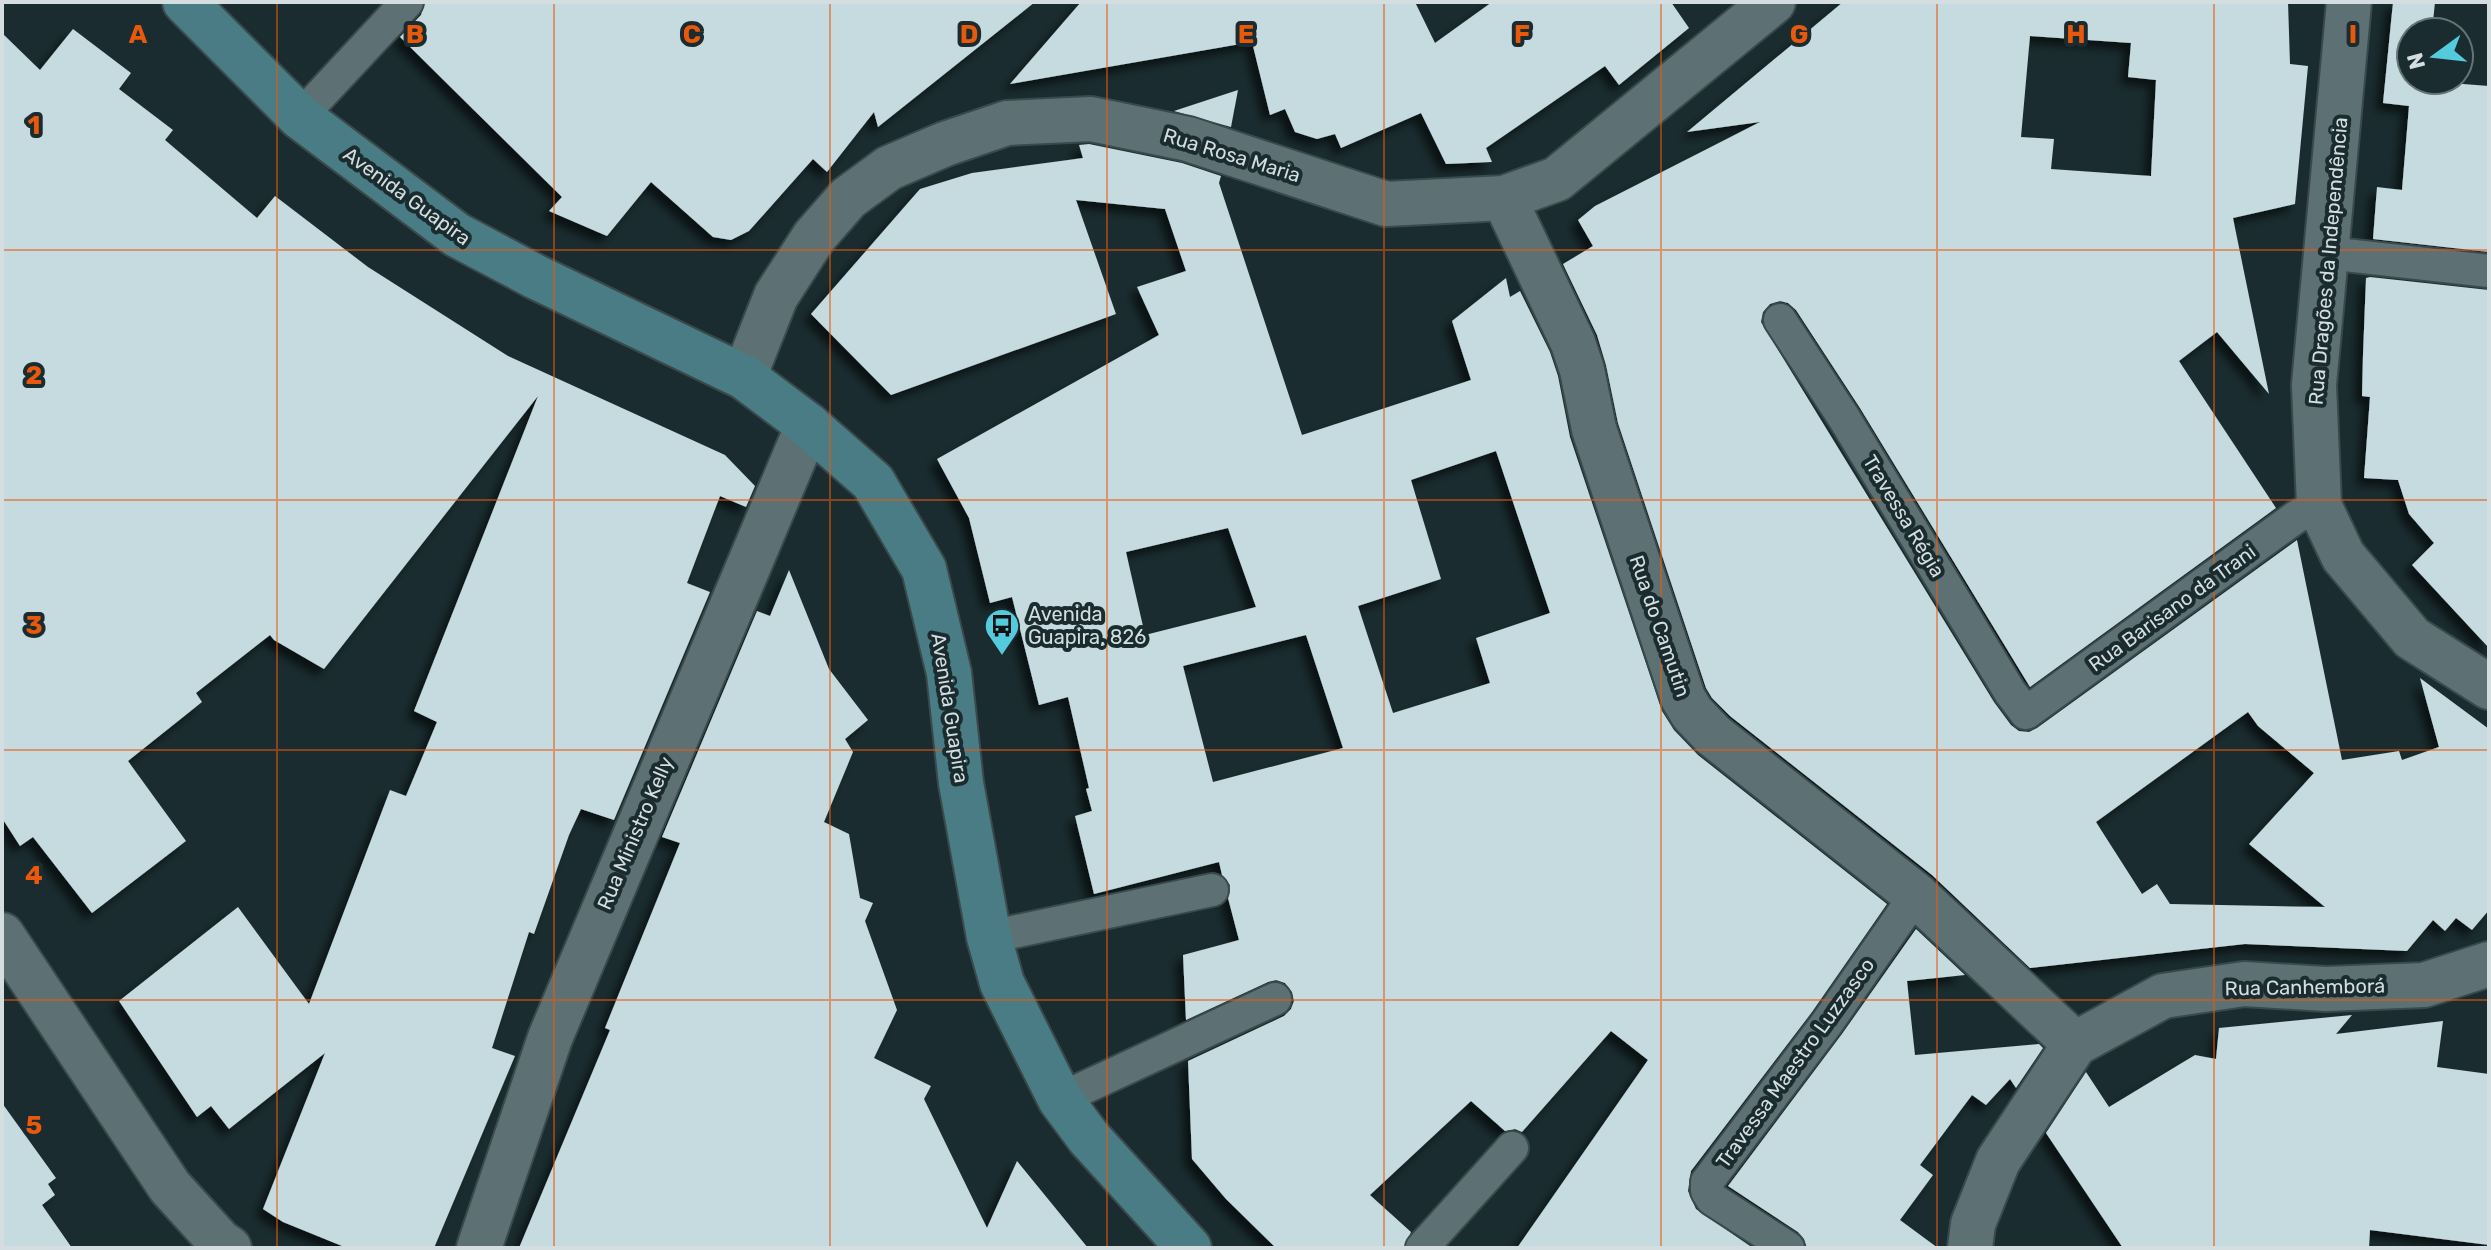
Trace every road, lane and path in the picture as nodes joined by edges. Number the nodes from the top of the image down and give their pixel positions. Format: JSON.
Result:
{"nodes":[{"id":1,"x":185,"y":2,"type":"edge"},
{"id":2,"x":407,"y":2,"type":"edge"},
{"id":3,"x":1773,"y":2,"type":"edge"},
{"id":4,"x":2349,"y":2,"type":"edge"},
{"id":5,"x":300,"y":117,"type":"junction"},
{"id":6,"x":1504,"y":198,"type":"junction"},
{"id":7,"x":2327,"y":253,"type":"junction"},
{"id":8,"x":2489,"y":271,"type":"edge"},
{"id":9,"x":1780,"y":320,"type":"dead end"},
{"id":10,"x":744,"y":377,"type":"junction"},
{"id":11,"x":808,"y":425,"type":"junction"},
{"id":12,"x":2319,"y":505,"type":"junction"},
{"id":13,"x":2489,"y":687,"type":"edge"},
{"id":14,"x":2026,"y":713,"type":"joint"},
{"id":15,"x":1212,"y":890,"type":"dead end"},
{"id":16,"x":1916,"y":895,"type":"junction"},
{"id":17,"x":2,"y":935,"type":"edge"},
{"id":18,"x":989,"y":937,"type":"junction"},
{"id":19,"x":2489,"y":964,"type":"edge"},
{"id":20,"x":1275,"y":999,"type":"dead end"},
{"id":21,"x":2075,"y":1044,"type":"junction"},
{"id":22,"x":1060,"y":1099,"type":"junction"},
{"id":23,"x":1512,"y":1148,"type":"dead end"},
{"id":24,"x":220,"y":1246,"type":"edge"},
{"id":25,"x":479,"y":1248,"type":"edge"},
{"id":26,"x":1189,"y":1248,"type":"edge"},
{"id":27,"x":1422,"y":1248,"type":"edge"},
{"id":28,"x":1788,"y":1248,"type":"edge"},
{"id":29,"x":1970,"y":1248,"type":"edge"}],
"edges":[{"from":1,"to":5,"type":"main road","name":"Avenida Guapira"},
{"from":2,"to":5,"type":"lane"},
{"from":3,"to":6,"type":"street","name":"Rua Rosa Maria"},
{"from":4,"to":7,"type":"street","name":"Rua Dragões da Independência"},
{"from":5,"to":10,"type":"main road","name":"Avenida Guapira"},
{"from":6,"to":10,"type":"street","name":"Rua Rosa Maria"},
{"from":6,"to":16,"type":"street","name":"Rua do Camutin"},
{"from":7,"to":8,"type":"lane"},
{"from":7,"to":12,"type":"street","name":"Rua Dragões da Independência"},
{"from":9,"to":14,"type":"lane","name":"Travessa Régia"},
{"from":10,"to":11,"type":"main road","name":"Avenida Guapira"},
{"from":11,"to":18,"type":"main road","name":"Avenida Guapira"},
{"from":11,"to":25,"type":"street","name":"Rua Ministro Kelly"},
{"from":12,"to":13,"type":"street","name":"Rua Dragões da Independência"},
{"from":12,"to":14,"type":"lane","name":"Rua Barisano da Trani"},
{"from":15,"to":18,"type":"lane"},
{"from":16,"to":21,"type":"street","name":"Rua do Camutin"},
{"from":16,"to":28,"type":"lane","name":"Travessa Maestro Luzzasco"},
{"from":17,"to":24,"type":"street"},
{"from":18,"to":22,"type":"main road","name":"Avenida Guapira"},
{"from":19,"to":21,"type":"street","name":"Rua Canhemborá"},
{"from":20,"to":22,"type":"lane"},
{"from":21,"to":29,"type":"street","name":"Rua Canhemborá"},
{"from":22,"to":26,"type":"main road","name":"Avenida Guapira"},
{"from":23,"to":27,"type":"lane"}]}
